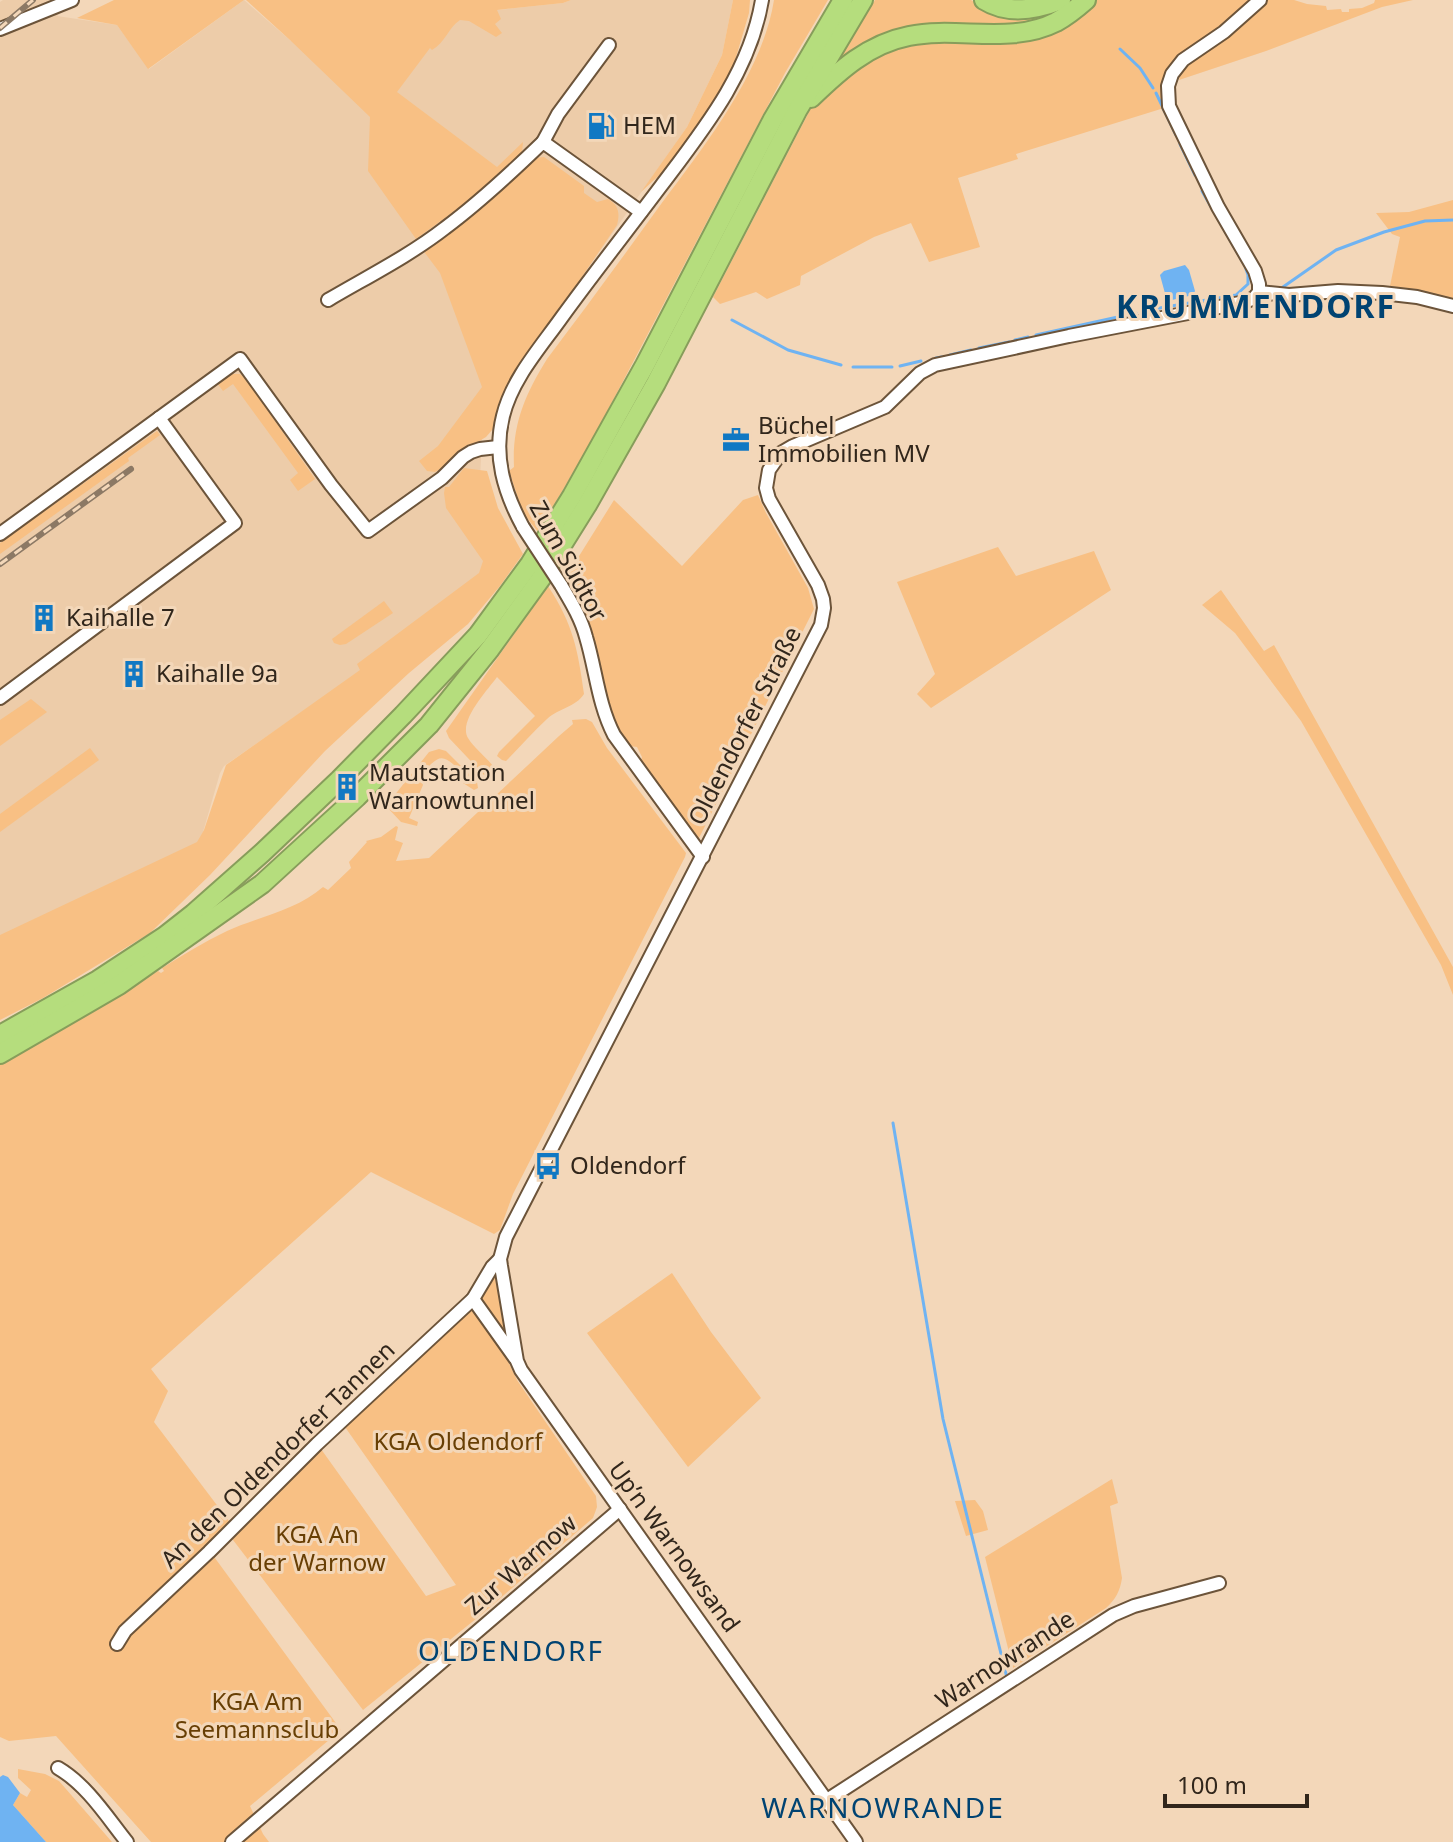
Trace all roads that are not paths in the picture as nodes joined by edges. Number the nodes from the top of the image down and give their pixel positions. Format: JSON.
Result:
{"nodes":[{"id":1,"x":72,"y":0,"type":"edge"},
{"id":2,"x":762,"y":0,"type":"edge"},
{"id":3,"x":843,"y":0,"type":"edge"},
{"id":4,"x":863,"y":0,"type":"edge"},
{"id":5,"x":984,"y":0,"type":"edge"},
{"id":6,"x":1061,"y":0,"type":"edge"},
{"id":7,"x":1086,"y":0,"type":"edge"},
{"id":8,"x":1248,"y":0,"type":"edge"},
{"id":9,"x":1260,"y":0,"type":"edge"},
{"id":10,"x":1242,"y":15,"type":"junction"},
{"id":11,"x":0,"y":29,"type":"edge"},
{"id":12,"x":609,"y":45,"type":"dead end"},
{"id":13,"x":797,"y":111,"type":"junction"},
{"id":14,"x":543,"y":142,"type":"junction"},
{"id":15,"x":641,"y":212,"type":"junction"},
{"id":16,"x":1259,"y":292,"type":"junction"},
{"id":17,"x":328,"y":300,"type":"dead end"},
{"id":18,"x":1453,"y":306,"type":"edge"},
{"id":19,"x":159,"y":418,"type":"junction"},
{"id":20,"x":498,"y":447,"type":"junction"},
{"id":21,"x":0,"y":534,"type":"edge"},
{"id":22,"x":0,"y":698,"type":"edge"},
{"id":23,"x":703,"y":857,"type":"junction"},
{"id":24,"x":0,"y":1035,"type":"edge"},
{"id":25,"x":0,"y":1054,"type":"edge"},
{"id":26,"x":500,"y":1259,"type":"junction"},
{"id":27,"x":473,"y":1299,"type":"junction"},
{"id":28,"x":517,"y":1361,"type":"junction"},
{"id":29,"x":620,"y":1509,"type":"junction"},
{"id":30,"x":1219,"y":1583,"type":"dead end"},
{"id":31,"x":117,"y":1644,"type":"dead end"},
{"id":32,"x":58,"y":1768,"type":"dead end"},
{"id":33,"x":827,"y":1800,"type":"junction"},
{"id":34,"x":127,"y":1842,"type":"edge"},
{"id":35,"x":232,"y":1842,"type":"edge"},
{"id":36,"x":856,"y":1842,"type":"edge"}],
"edges":[{"from":1,"to":11,"type":"street"},
{"from":2,"to":15,"type":"street","name":"Zum Südtor"},
{"from":3,"to":24,"type":"highway"},
{"from":4,"to":13,"type":"highway"},
{"from":5,"to":6,"type":"highway"},
{"from":7,"to":13,"type":"highway"},
{"from":8,"to":10,"type":"street"},
{"from":9,"to":10,"type":"street"},
{"from":10,"to":16,"type":"street"},
{"from":12,"to":14,"type":"street"},
{"from":13,"to":25,"type":"highway"},
{"from":14,"to":15,"type":"street"},
{"from":14,"to":17,"type":"street"},
{"from":15,"to":20,"type":"street","name":"Zum Südtor"},
{"from":16,"to":18,"type":"street"},
{"from":16,"to":23,"type":"street","name":"Oldendorfer Straße"},
{"from":19,"to":20,"type":"street"},
{"from":19,"to":21,"type":"street"},
{"from":19,"to":22,"type":"street"},
{"from":20,"to":23,"type":"street","name":"Zum Südtor","bridge":true},
{"from":23,"to":26,"type":"street","name":"Oldendorfer Straße"},
{"from":26,"to":27,"type":"street","name":"An den Oldendorfer Tannen"},
{"from":26,"to":28,"type":"street","name":"Up’n Warnowsand"},
{"from":27,"to":28,"type":"street"},
{"from":27,"to":31,"type":"street","name":"An den Oldendorfer Tannen"},
{"from":28,"to":29,"type":"street","name":"Up’n Warnowsand"},
{"from":29,"to":33,"type":"street","name":"Up’n Warnowsand"},
{"from":29,"to":35,"type":"street","name":"Zur Warnow"},
{"from":30,"to":33,"type":"street","name":"Warnowrande"},
{"from":32,"to":34,"type":"street"},
{"from":33,"to":36,"type":"street","name":"Up’n Warnowsand"}]}
